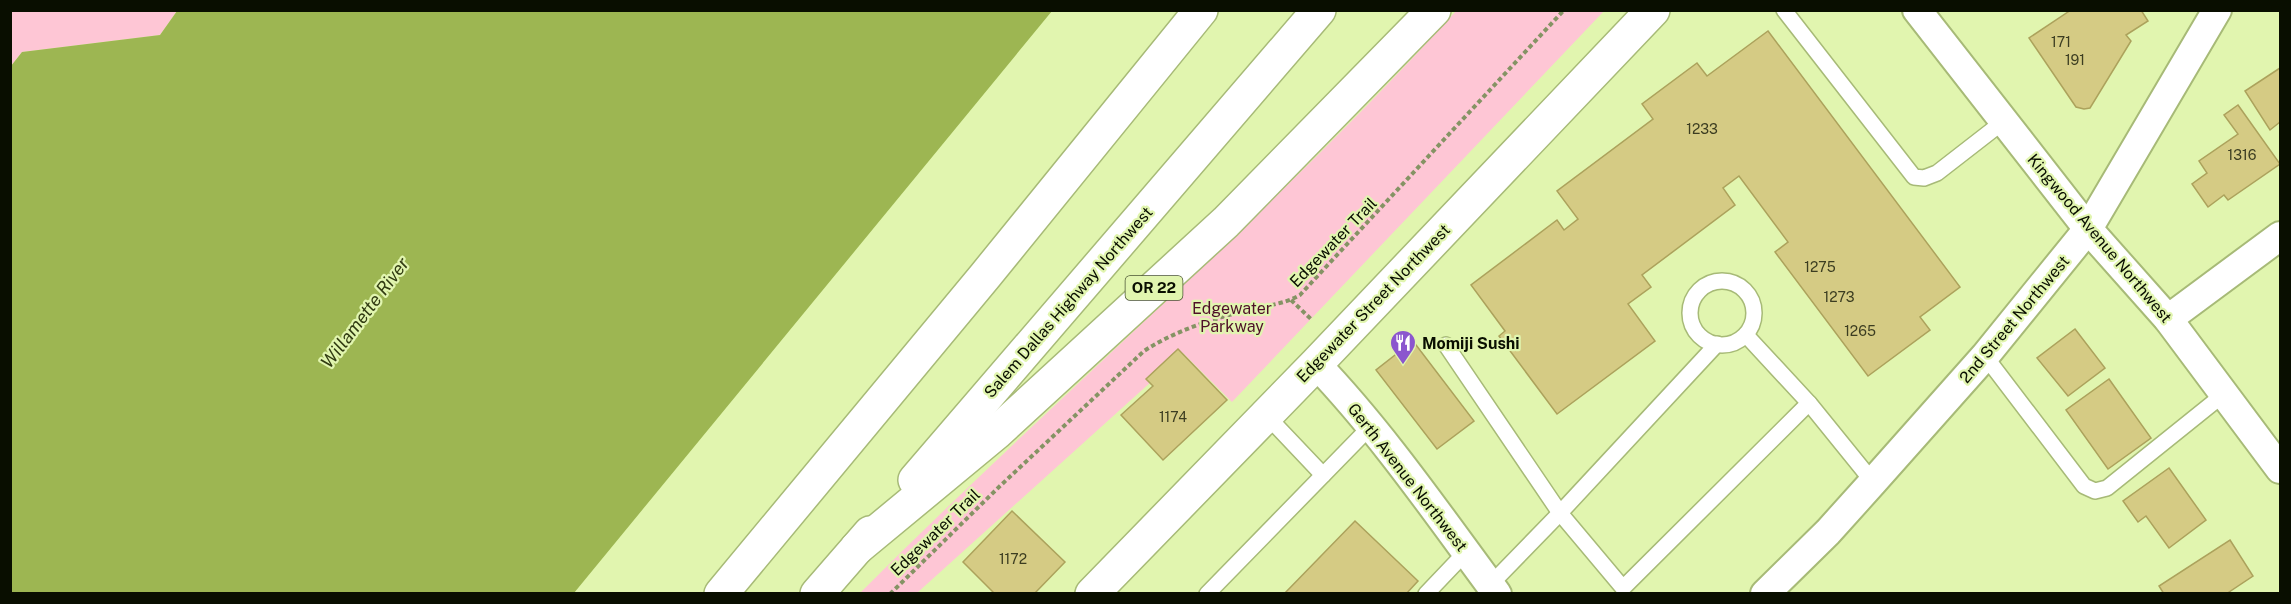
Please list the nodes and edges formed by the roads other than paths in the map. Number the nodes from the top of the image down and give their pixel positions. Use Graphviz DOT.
graph roads {
  1 [pos="1201,10"];
  2 [pos="1319,10"];
  3 [pos="1434,10"];
  4 [pos="1653,10"];
  5 [pos="1784,10"];
  6 [pos="1917,10"];
  7 [pos="2217,10"];
  8 [pos="2004,121"];
  9 [pos="2088,229"];
  10 [pos="2280,236"];
  11 [pos="2168,319"];
  12 [pos="1746,335"];
  13 [pos="1446,345"];
  14 [pos="1717,345"];
  15 [pos="1985,356"];
  16 [pos="1316,364"];
  17 [pos="2224,394"];
  18 [pos="1809,403"];
  19 [pos="1266,415"];
  20 [pos="1370,427"];
  21 [pos="2280,469"];
  22 [pos="1323,475"];
  23 [pos="1873,482"];
  24 [pos="1560,513"];
  25 [pos="857,548"];
  26 [pos="1466,552"];
  27 [pos="1493,589"];
  28 [pos="721,594"];
  29 [pos="817,594"];
  30 [pos="1092,594"];
  31 [pos="1207,594"];
  32 [pos="1426,594"];
  33 [pos="1765,594"];
  1 -- 28 [label="main road"];
  2 -- 25 [label="main road, Salem Dallas Highway Northwest / OR 22"];
  3 -- 25 [label="main road, OR 22"];
  4 -- 16 [label="main road, Edgewater Street Northwest"];
  5 -- 8 [label="lane"];
  6 -- 8 [label="street, Kingwood Avenue Northwest"];
  7 -- 9 [label="street, 2nd Street Northwest"];
  8 -- 9 [label="street, Kingwood Avenue Northwest"];
  9 -- 11 [label="street, Kingwood Avenue Northwest"];
  9 -- 15 [label="street, 2nd Street Northwest"];
  10 -- 11 [label="street"];
  11 -- 17 [label="street, Kingwood Avenue Northwest"];
  12 -- 14 [label="lane"];
  12 -- 14 [label="lane"];
  12 -- 18 [label="lane"];
  13 -- 24 [label="lane"];
  14 -- 24 [label="lane"];
  15 -- 17 [label="lane"];
  15 -- 23 [label="street, 2nd Street Northwest"];
  16 -- 19 [label="main road, Edgewater Street Northwest"];
  16 -- 20 [label="street, Gerth Avenue Northwest"];
  17 -- 21 [label="street, Kingwood Avenue Northwest"];
  18 -- 23 [label="lane"];
  18 -- 24 [label="lane"];
  19 -- 22 [label="lane"];
  19 -- 30 [label="main road, Edgewater Street Northwest"];
  20 -- 22 [label="lane"];
  20 -- 26 [label="street, Gerth Avenue Northwest"];
  22 -- 31 [label="lane"];
  23 -- 33 [label="street, 2nd Street Northwest"];
  24 -- 27 [label="lane"];
  25 -- 29 [label="main road, Salem Dallas Highway Northwest / OR 22"];
  26 -- 27 [label="street, Gerth Avenue Northwest"];
  26 -- 32 [label="lane"];
}
